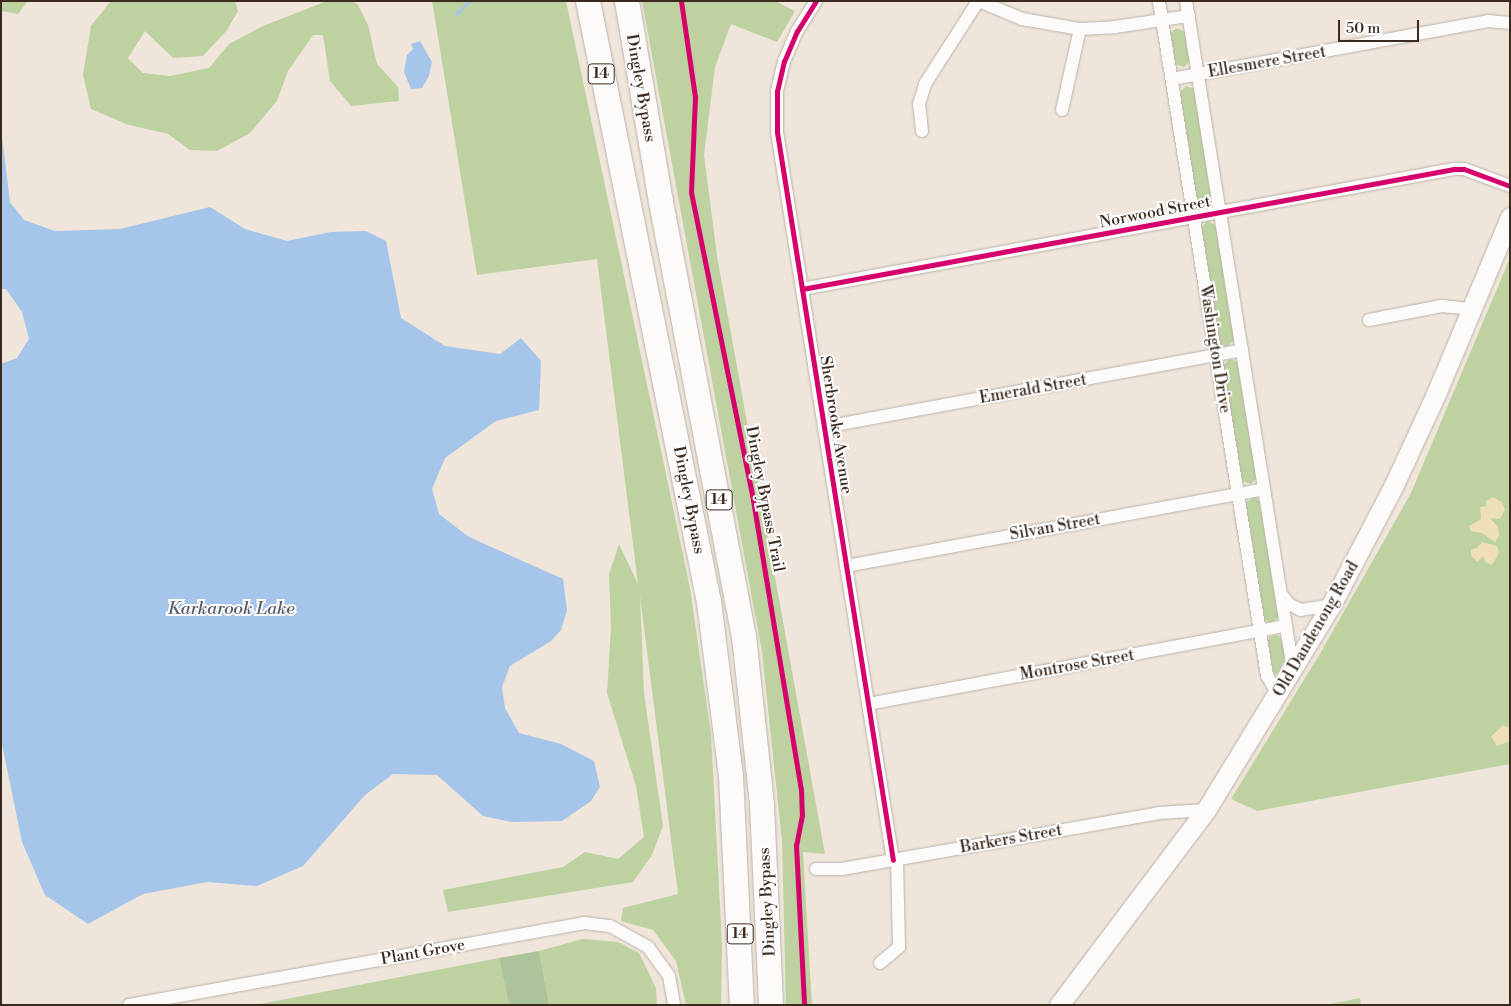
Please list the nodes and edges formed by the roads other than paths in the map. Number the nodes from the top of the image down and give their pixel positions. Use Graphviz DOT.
graph roads {
  1 [pos="588,1"];
  2 [pos="626,1"];
  3 [pos="816,1"];
  4 [pos="978,1"];
  5 [pos="1011,1"];
  6 [pos="1159,1"];
  7 [pos="1186,1"];
  8 [pos="1005,13"];
  9 [pos="1189,16"];
  10 [pos="1162,20"];
  11 [pos="1510,23"];
  12 [pos="1080,29"];
  13 [pos="1198,74"];
  14 [pos="1172,79"];
  15 [pos="1062,110"];
  16 [pos="922,130"];
  17 [pos="1510,186"];
  18 [pos="1220,212"];
  19 [pos="1194,217"];
  20 [pos="1510,217"];
  21 [pos="802,289"];
  22 [pos="1472,309"];
  23 [pos="1369,320"];
  24 [pos="1242,350"];
  25 [pos="1216,355"];
  26 [pos="824,428"];
  27 [pos="1264,489"];
  28 [pos="1238,493"];
  29 [pos="846,566"];
  30 [pos="1280,592"];
  31 [pos="1331,605"];
  32 [pos="1286,626"];
  33 [pos="1260,631"];
  34 [pos="1293,670"];
  35 [pos="1278,695"];
  36 [pos="868,704"];
  37 [pos="1206,810"];
  38 [pos="896,860"];
  39 [pos="816,869"];
  40 [pos="880,963"];
  41 [pos="129,1005"];
  42 [pos="674,1005"];
  43 [pos="742,1005"];
  44 [pos="770,1005"];
  45 [pos="1059,1005"];
  1 -- 43 [label="highway, Dingley Bypass / 14"];
  2 -- 44 [label="highway, Dingley Bypass / 14"];
  3 -- 21 [label="street, Sherbrooke Avenue"];
  4 -- 8 [label="street"];
  4 -- 16 [label="street"];
  5 -- 8 [label="street"];
  6 -- 10 [label="street, Washington Drive"];
  7 -- 9 [label="street, Washington Drive"];
  8 -- 12 [label="street"];
  9 -- 10 [label="street"];
  9 -- 13 [label="street, Washington Drive"];
  10 -- 12 [label="street"];
  10 -- 14 [label="street, Washington Drive"];
  11 -- 13 [label="street, Ellesmere Street"];
  12 -- 15 [label="street"];
  13 -- 14 [label="street, Ellesmere Street"];
  13 -- 18 [label="street, Washington Drive"];
  14 -- 19 [label="street, Washington Drive"];
  17 -- 18 [label="street, Norwood Street"];
  18 -- 19 [label="street, Norwood Street"];
  18 -- 24 [label="street, Washington Drive"];
  19 -- 21 [label="street, Norwood Street"];
  19 -- 25 [label="street, Washington Drive"];
  20 -- 22 [label="main road, Old Dandenong Road"];
  21 -- 26 [label="street, Sherbrooke Avenue"];
  22 -- 23 [label="street"];
  22 -- 31 [label="main road, Old Dandenong Road"];
  24 -- 25 [label="street, Emerald Street"];
  24 -- 27 [label="street, Washington Drive"];
  25 -- 26 [label="street, Emerald Street"];
  25 -- 28 [label="street, Washington Drive"];
  26 -- 29 [label="street, Sherbrooke Avenue"];
  27 -- 28 [label="street, Silvan Street"];
  27 -- 30 [label="street, Washington Drive"];
  28 -- 29 [label="street, Silvan Street"];
  28 -- 33 [label="street, Washington Drive"];
  29 -- 36 [label="street, Sherbrooke Avenue"];
  30 -- 31 [label="street"];
  30 -- 32 [label="street, Washington Drive"];
  31 -- 34 [label="main road, Old Dandenong Road"];
  32 -- 33 [label="street, Montrose Street"];
  32 -- 34 [label="street, Washington Drive"];
  33 -- 35 [label="street, Washington Drive"];
  33 -- 36 [label="street, Montrose Street"];
  34 -- 35 [label="main road, Old Dandenong Road"];
  35 -- 37 [label="main road, Old Dandenong Road"];
  36 -- 38 [label="street, Sherbrooke Avenue"];
  37 -- 38 [label="street, Barkers Street"];
  37 -- 45 [label="main road, Old Dandenong Road"];
  38 -- 39 [label="street, Barkers Street"];
  38 -- 40 [label="street, Sherbrooke Avenue"];
  41 -- 42 [label="street, Plant Grove"];
}
